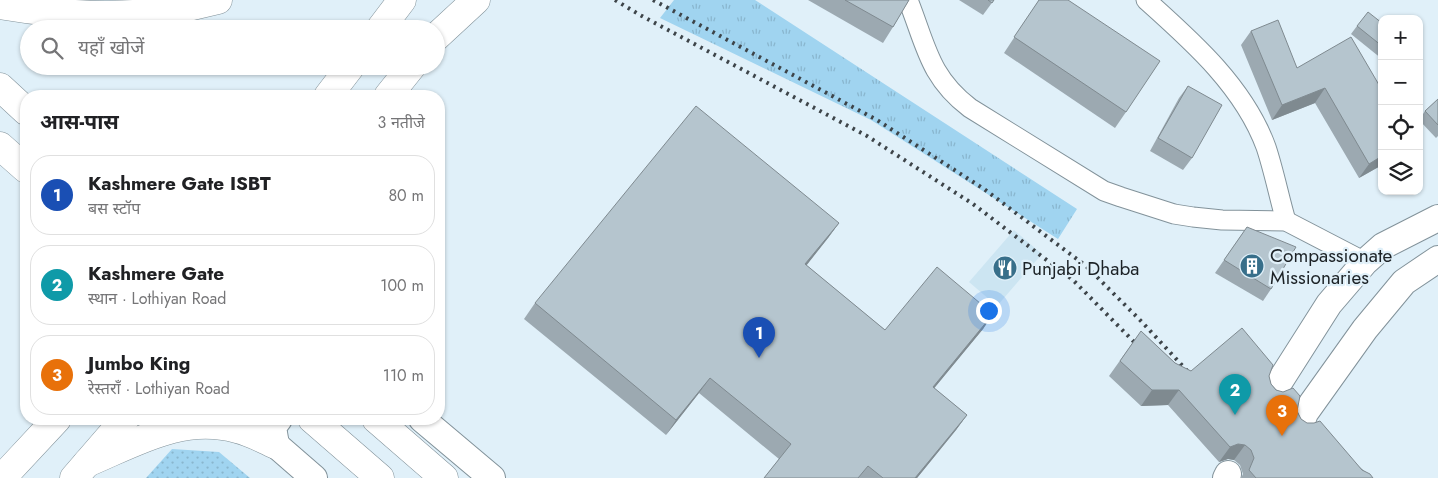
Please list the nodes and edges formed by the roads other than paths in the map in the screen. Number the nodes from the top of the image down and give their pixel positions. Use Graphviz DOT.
graph roads {
  1 [pos="218,0"];
  2 [pos="402,0"];
  3 [pos="908,0"];
  4 [pos="476,1"];
  5 [pos="1149,1"];
  6 [pos="0,5"];
  7 [pos="387,20"];
  8 [pos="445,29"];
  9 [pos="344,75"];
  10 [pos="405,75"];
  11 [pos="0,87"];
  12 [pos="333,90"];
  13 [pos="393,90"];
  14 [pos="20,105"];
  15 [pos="0,146"];
  16 [pos="20,164"];
  17 [pos="1438,218"];
  18 [pos="1286,221"];
  19 [pos="1438,259"];
  20 [pos="1365,262"];
  21 [pos="1273,392"];
  22 [pos="1308,422"];
  23 [pos="51,425"];
  24 [pos="120,425"];
  25 [pos="190,425"];
  26 [pos="221,425"];
  27 [pos="319,425"];
  28 [pos="383,425"];
  29 [pos="429,425"];
  30 [pos="278,432"];
  31 [pos="81,471"];
  32 [pos="2,478"];
  33 [pos="314,478"];
  34 [pos="380,478"];
  35 [pos="444,478"];
  36 [pos="492,478"];
  1 -- 6 [label="highway"];
  2 -- 7 [label="highway"];
  3 -- 18 [label="street"];
  4 -- 8 [label="highway"];
  5 -- 18 [label="street"];
  9 -- 12 [label="highway"];
  10 -- 13 [label="highway"];
  11 -- 14 [label="highway"];
  15 -- 16 [label="highway"];
  17 -- 20 [label="main road"];
  18 -- 20 [label="street"];
  19 -- 22 [label="main road"];
  20 -- 21 [label="main road"];
  23 -- 32 [label="highway"];
  24 -- 31 [label="highway"];
  25 -- 31 [label="highway"];
  26 -- 30 [label="highway"];
  27 -- 34 [label="highway"];
  28 -- 35 [label="highway"];
  29 -- 36 [label="main road"];
  30 -- 33 [label="main road"];
}
